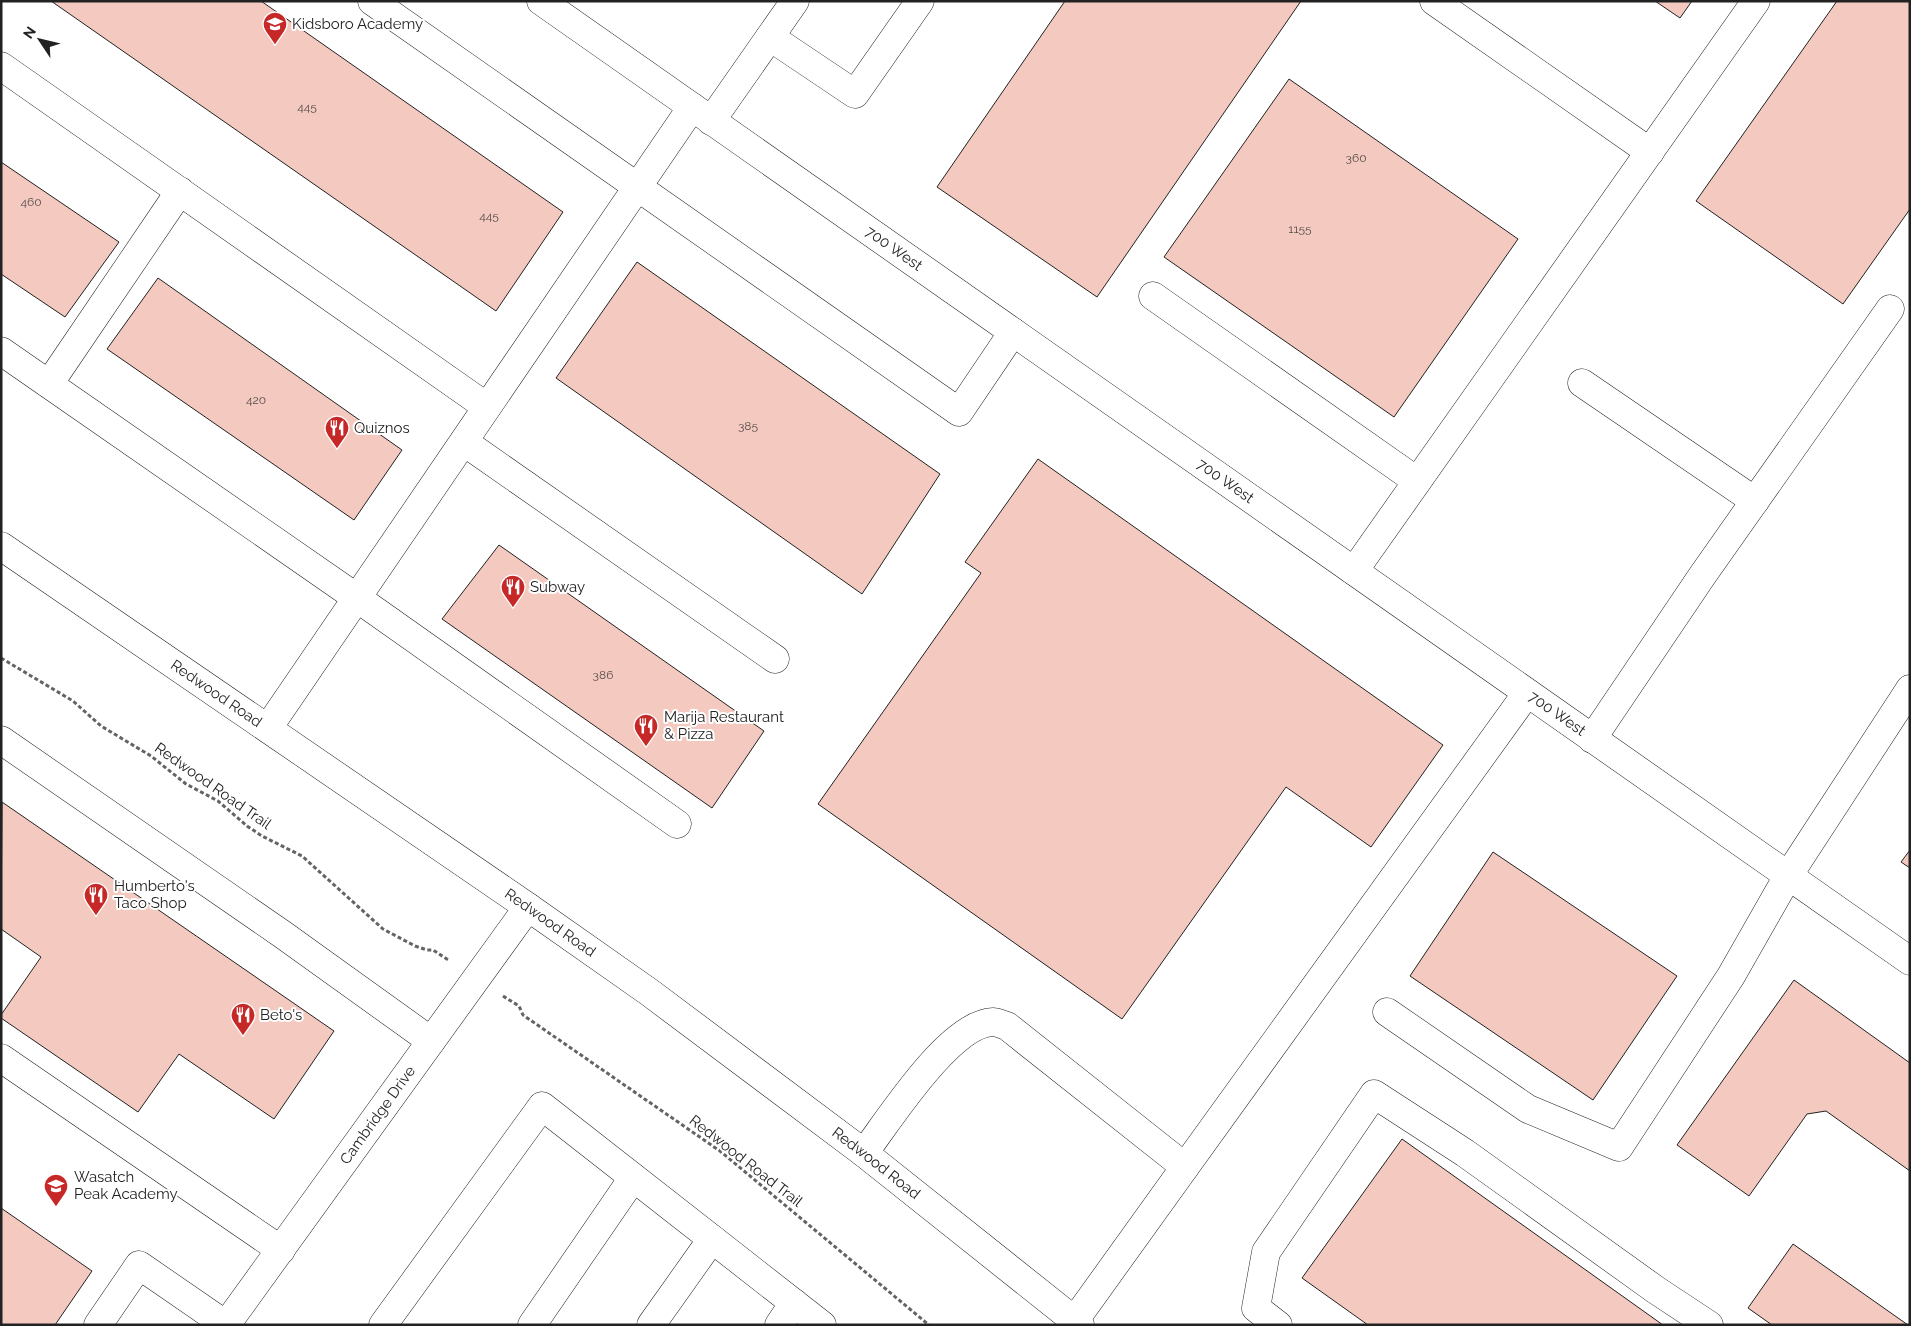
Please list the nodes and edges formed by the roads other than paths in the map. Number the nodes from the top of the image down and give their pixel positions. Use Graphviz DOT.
graph roads {
  1 [pos="372,1"];
  2 [pos="541,1"];
  3 [pos="795,1"];
  4 [pos="920,1"];
  5 [pos="1434,1"];
  6 [pos="1756,1"];
  7 [pos="770,37"];
  8 [pos="1,66"];
  9 [pos="702,114"];
  10 [pos="1650,152"];
  11 [pos="638,186"];
  12 [pos="180,191"];
  13 [pos="1153,296"];
  14 [pos="1890,309"];
  15 [pos="1013,332"];
  16 [pos="1,351"];
  17 [pos="1582,383"];
  18 [pos="49,384"];
  19 [pos="487,407"];
  20 [pos="464,442"];
  21 [pos="1417,481"];
  22 [pos="1754,501"];
  23 [pos="1,546"];
  24 [pos="1354,571"];
  25 [pos="357,598"];
  26 [pos="775,660"];
  27 [pos="1910,689"];
  28 [pos="1527,693"];
  29 [pos="268,728"];
  30 [pos="1592,739"];
  31 [pos="5,750"];
  32 [pos="677,824"];
  33 [pos="1788,876"];
  34 [pos="528,907"];
  35 [pos="1910,961"];
  36 [pos="1387,1012"];
  37 [pos="432,1041"];
  38 [pos="1,1058"];
  39 [pos="864,1153"];
  40 [pos="1185,1167"];
  41 [pos="633,1178"];
  42 [pos="712,1239"];
  43 [pos="281,1250"];
  44 [pos="794,1303"];
  45 [pos="1078,1322"];
  46 [pos="98,1325"];
  47 [pos="226,1325"];
  48 [pos="383,1325"];
  49 [pos="532,1325"];
  50 [pos="651,1325"];
  51 [pos="779,1325"];
  52 [pos="822,1325"];
  53 [pos="1278,1325"];
  54 [pos="1709,1325"];
  1 -- 11 [label="street"];
  2 -- 9 [label="street, 700 West"];
  3 -- 7 [label="street"];
  4 -- 7 [label="street"];
  5 -- 10 [label="street"];
  6 -- 10 [label="street"];
  7 -- 9 [label="street"];
  8 -- 12 [label="street"];
  9 -- 11 [label="street"];
  9 -- 15 [label="street, 700 West"];
  10 -- 21 [label="street"];
  11 -- 15 [label="street"];
  11 -- 19 [label="street"];
  12 -- 18 [label="street"];
  12 -- 19 [label="street"];
  13 -- 21 [label="street"];
  14 -- 22 [label="street"];
  15 -- 24 [label="street, 700 West"];
  16 -- 18 [label="street"];
  17 -- 22 [label="street"];
  18 -- 25 [label="street"];
  19 -- 20 [label="street"];
  20 -- 25 [label="street"];
  20 -- 26 [label="street"];
  21 -- 24 [label="street"];
  22 -- 30 [label="street"];
  23 -- 29 [label="street, Redwood Road"];
  24 -- 28 [label="street, 700 West"];
  25 -- 29 [label="street"];
  25 -- 32 [label="street"];
  27 -- 33 [label="street"];
  28 -- 30 [label="street, 700 West"];
  28 -- 40 [label="street"];
  29 -- 34 [label="street, Redwood Road"];
  30 -- 33 [label="street, 700 West"];
  31 -- 37 [label="street"];
  33 -- 35 [label="street, 700 West"];
  33 -- 36 [label="street"];
  34 -- 37 [label="street, Cambridge Drive"];
  34 -- 39 [label="street, Redwood Road"];
  37 -- 43 [label="street, Cambridge Drive"];
  38 -- 43 [label="street"];
  39 -- 40 [label="street"];
  39 -- 45 [label="street, Redwood Road"];
  40 -- 45 [label="street"];
  41 -- 42 [label="street"];
  41 -- 48 [label="street"];
  41 -- 49 [label="street"];
  42 -- 44 [label="street"];
  42 -- 50 [label="street"];
  43 -- 47 [label="street, Cambridge Drive"];
  44 -- 51 [label="street"];
  44 -- 52 [label="street"];
  46 -- 47 [label="street"];
  53 -- 54 [label="street"];
}
